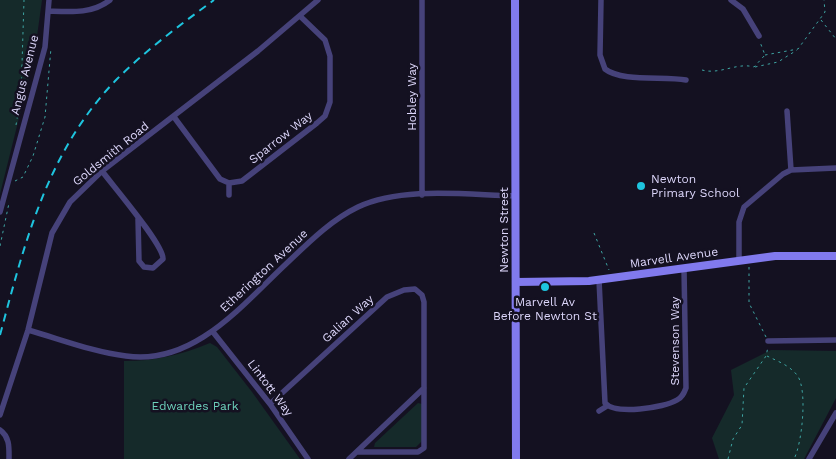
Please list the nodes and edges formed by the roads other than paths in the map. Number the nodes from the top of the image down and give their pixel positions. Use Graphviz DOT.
graph roads {
  1 [pos="49,0"];
  2 [pos="110,0"];
  3 [pos="318,0"];
  4 [pos="422,0"];
  5 [pos="515,0"];
  6 [pos="601,0"];
  7 [pos="731,0"];
  8 [pos="49,11"];
  9 [pos="301,16"];
  10 [pos="759,36"];
  11 [pos="686,80"];
  12 [pos="787,112"];
  13 [pos="174,117"];
  14 [pos="836,168"];
  15 [pos="791,170"];
  16 [pos="102,172"];
  17 [pos="228,184"];
  18 [pos="229,195"];
  19 [pos="422,195"];
  20 [pos="516,196"];
  21 [pos="0,212"];
  22 [pos="138,219"];
  23 [pos="836,256"];
  24 [pos="739,260"];
  25 [pos="684,268"];
  26 [pos="599,280"];
  27 [pos="516,282"];
  28 [pos="28,330"];
  29 [pos="213,332"];
  30 [pos="836,340"];
  31 [pos="768,341"];
  32 [pos="424,388"];
  33 [pos="270,404"];
  34 [pos="607,406"];
  35 [pos="599,411"];
  36 [pos="836,413"];
  37 [pos="0,415"];
  38 [pos="0,430"];
  39 [pos="357,452"];
  40 [pos="9,459"];
  41 [pos="308,459"];
  42 [pos="349,459"];
  43 [pos="516,459"];
  44 [pos="809,459"];
  1 -- 8 [label="street, Angus Avenue"];
  2 -- 8 [label="street"];
  3 -- 9 [label="street, Goldsmith Road"];
  4 -- 19 [label="street, Hobley Way"];
  5 -- 20 [label="street, Newton Street"];
  6 -- 11 [label="street"];
  7 -- 10 [label="street"];
  8 -- 21 [label="street, Angus Avenue"];
  9 -- 13 [label="street, Goldsmith Road"];
  9 -- 17 [label="street, Sparrow Way"];
  12 -- 15 [label="street"];
  13 -- 16 [label="street, Goldsmith Road"];
  13 -- 17 [label="street"];
  14 -- 15 [label="street"];
  15 -- 24 [label="street"];
  16 -- 22 [label="street"];
  16 -- 28 [label="street, Goldsmith Road"];
  17 -- 18 [label="street"];
  19 -- 20 [label="street, Etherington Avenue"];
  19 -- 29 [label="street, Etherington Avenue"];
  20 -- 27 [label="street, Newton Street"];
  22 -- 22 [label="street"];
  23 -- 24 [label="street, Marvell Avenue"];
  24 -- 25 [label="street, Marvell Avenue"];
  25 -- 26 [label="street, Marvell Avenue"];
  25 -- 34 [label="street, Stevenson Way"];
  26 -- 27 [label="street, Marvell Avenue"];
  26 -- 34 [label="street"];
  27 -- 43 [label="street, Newton Street"];
  28 -- 29 [label="street, Etherington Avenue"];
  28 -- 37 [label="street, Goldsmith Road"];
  29 -- 33 [label="street, Lintott Way"];
  30 -- 31 [label="street"];
  32 -- 33 [label="street, Galian Way"];
  32 -- 39 [label="street"];
  32 -- 39 [label="street, Galian Way"];
  33 -- 41 [label="street, Lintott Way"];
  34 -- 35 [label="street"];
  36 -- 44 [label="street"];
  38 -- 40 [label="street"];
  39 -- 42 [label="street"];
}
